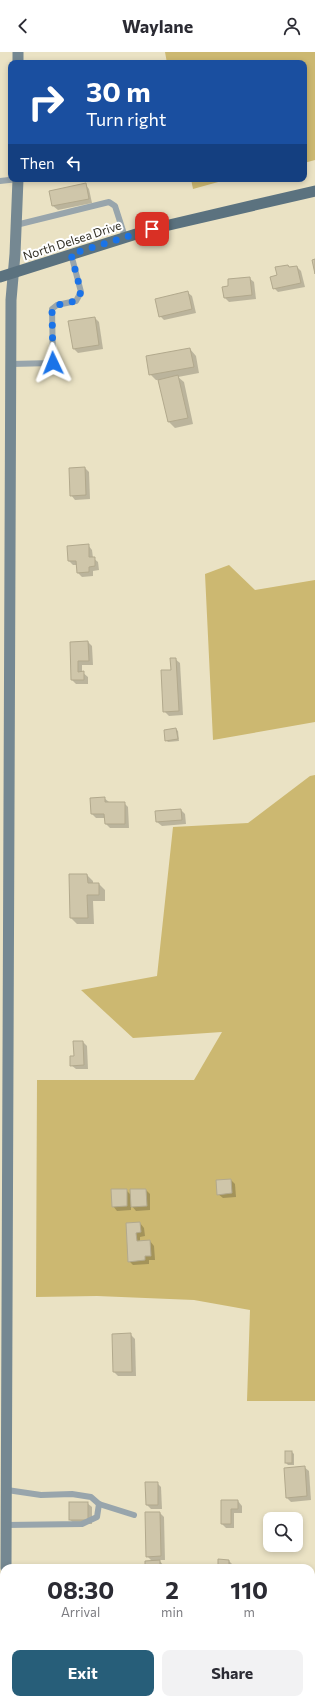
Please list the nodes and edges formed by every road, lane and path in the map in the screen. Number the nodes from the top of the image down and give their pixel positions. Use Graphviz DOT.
graph roads {
  1 [pos="18,182"];
  2 [pos="315,191"];
  3 [pos="16,225"];
  4 [pos="125,237"];
  5 [pos="71,254"];
  6 [pos="13,272"];
  7 [pos="0,277"];
  8 [pos="11,364"];
  9 [pos="4,1374"];
  10 [pos="6,1490"];
  11 [pos="99,1504"];
  12 [pos="134,1515"];
  13 [pos="6,1525"];
  14 [pos="6,1564"];
  1 -- 3 [label="main road"];
  2 -- 4 [label="main road, North Delsea Drive"];
  3 -- 4 [label="lane"];
  3 -- 6 [label="main road"];
  4 -- 5 [label="main road, North Delsea Drive"];
  5 -- 6 [label="main road, North Delsea Drive"];
  5 -- 8 [label="lane"];
  6 -- 7 [label="main road, North Delsea Drive"];
  6 -- 8 [label="main road"];
  8 -- 9 [label="main road"];
  9 -- 10 [label="main road"];
  10 -- 11 [label="lane"];
  10 -- 13 [label="main road"];
  11 -- 12 [label="lane"];
  11 -- 13 [label="lane"];
  13 -- 14 [label="main road"];
}
